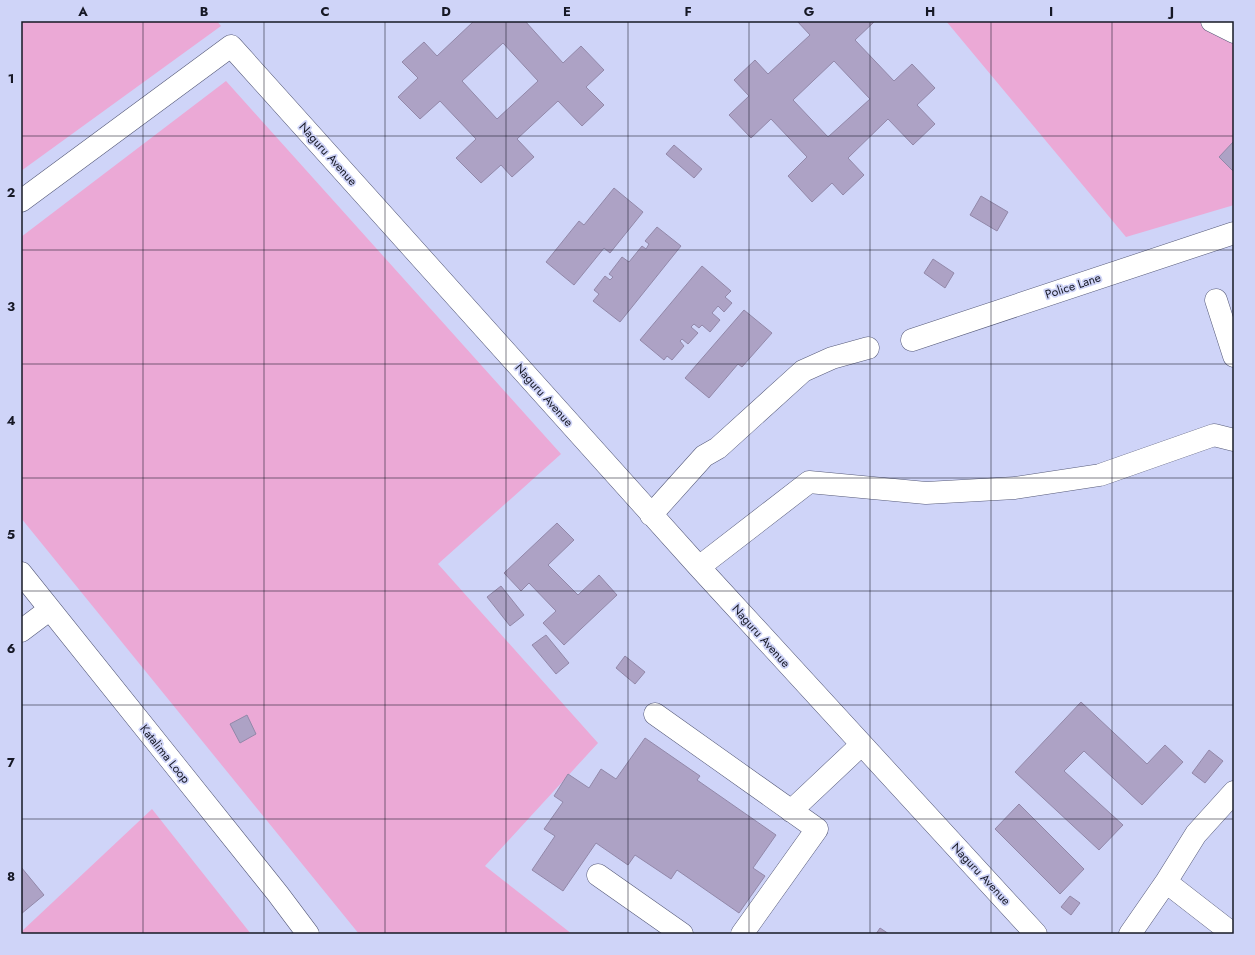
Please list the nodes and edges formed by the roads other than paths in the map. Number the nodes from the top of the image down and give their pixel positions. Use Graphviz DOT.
graph roads {
  1 [pos="1212,21"];
  2 [pos="1234,32"];
  3 [pos="21,200"];
  4 [pos="1234,233"];
  5 [pos="1216,300"];
  6 [pos="912,340"];
  7 [pos="868,348"];
  8 [pos="1234,356"];
  9 [pos="1234,440"];
  10 [pos="651,515"];
  11 [pos="699,567"];
  12 [pos="21,573"];
  13 [pos="49,610"];
  14 [pos="21,631"];
  15 [pos="655,714"];
  16 [pos="861,745"];
  17 [pos="1234,792"];
  18 [pos="791,811"];
  19 [pos="598,875"];
  20 [pos="1166,882"];
  21 [pos="308,934"];
  22 [pos="682,934"];
  23 [pos="742,934"];
  24 [pos="1036,934"];
  25 [pos="1130,934"];
  26 [pos="1233,934"];
  1 -- 2 [label="street"];
  3 -- 10 [label="street, Naguru Avenue"];
  4 -- 6 [label="street, Police Lane"];
  5 -- 8 [label="street"];
  7 -- 10 [label="street"];
  9 -- 11 [label="street"];
  10 -- 11 [label="street, Naguru Avenue"];
  11 -- 16 [label="street, Naguru Avenue"];
  12 -- 13 [label="street, Katalima Loop"];
  13 -- 14 [label="street"];
  13 -- 21 [label="street, Katalima Loop"];
  15 -- 18 [label="street"];
  16 -- 18 [label="street"];
  16 -- 24 [label="street, Naguru Avenue"];
  17 -- 20 [label="street"];
  18 -- 23 [label="street"];
  19 -- 22 [label="street"];
  20 -- 25 [label="street"];
  20 -- 26 [label="street"];
}
